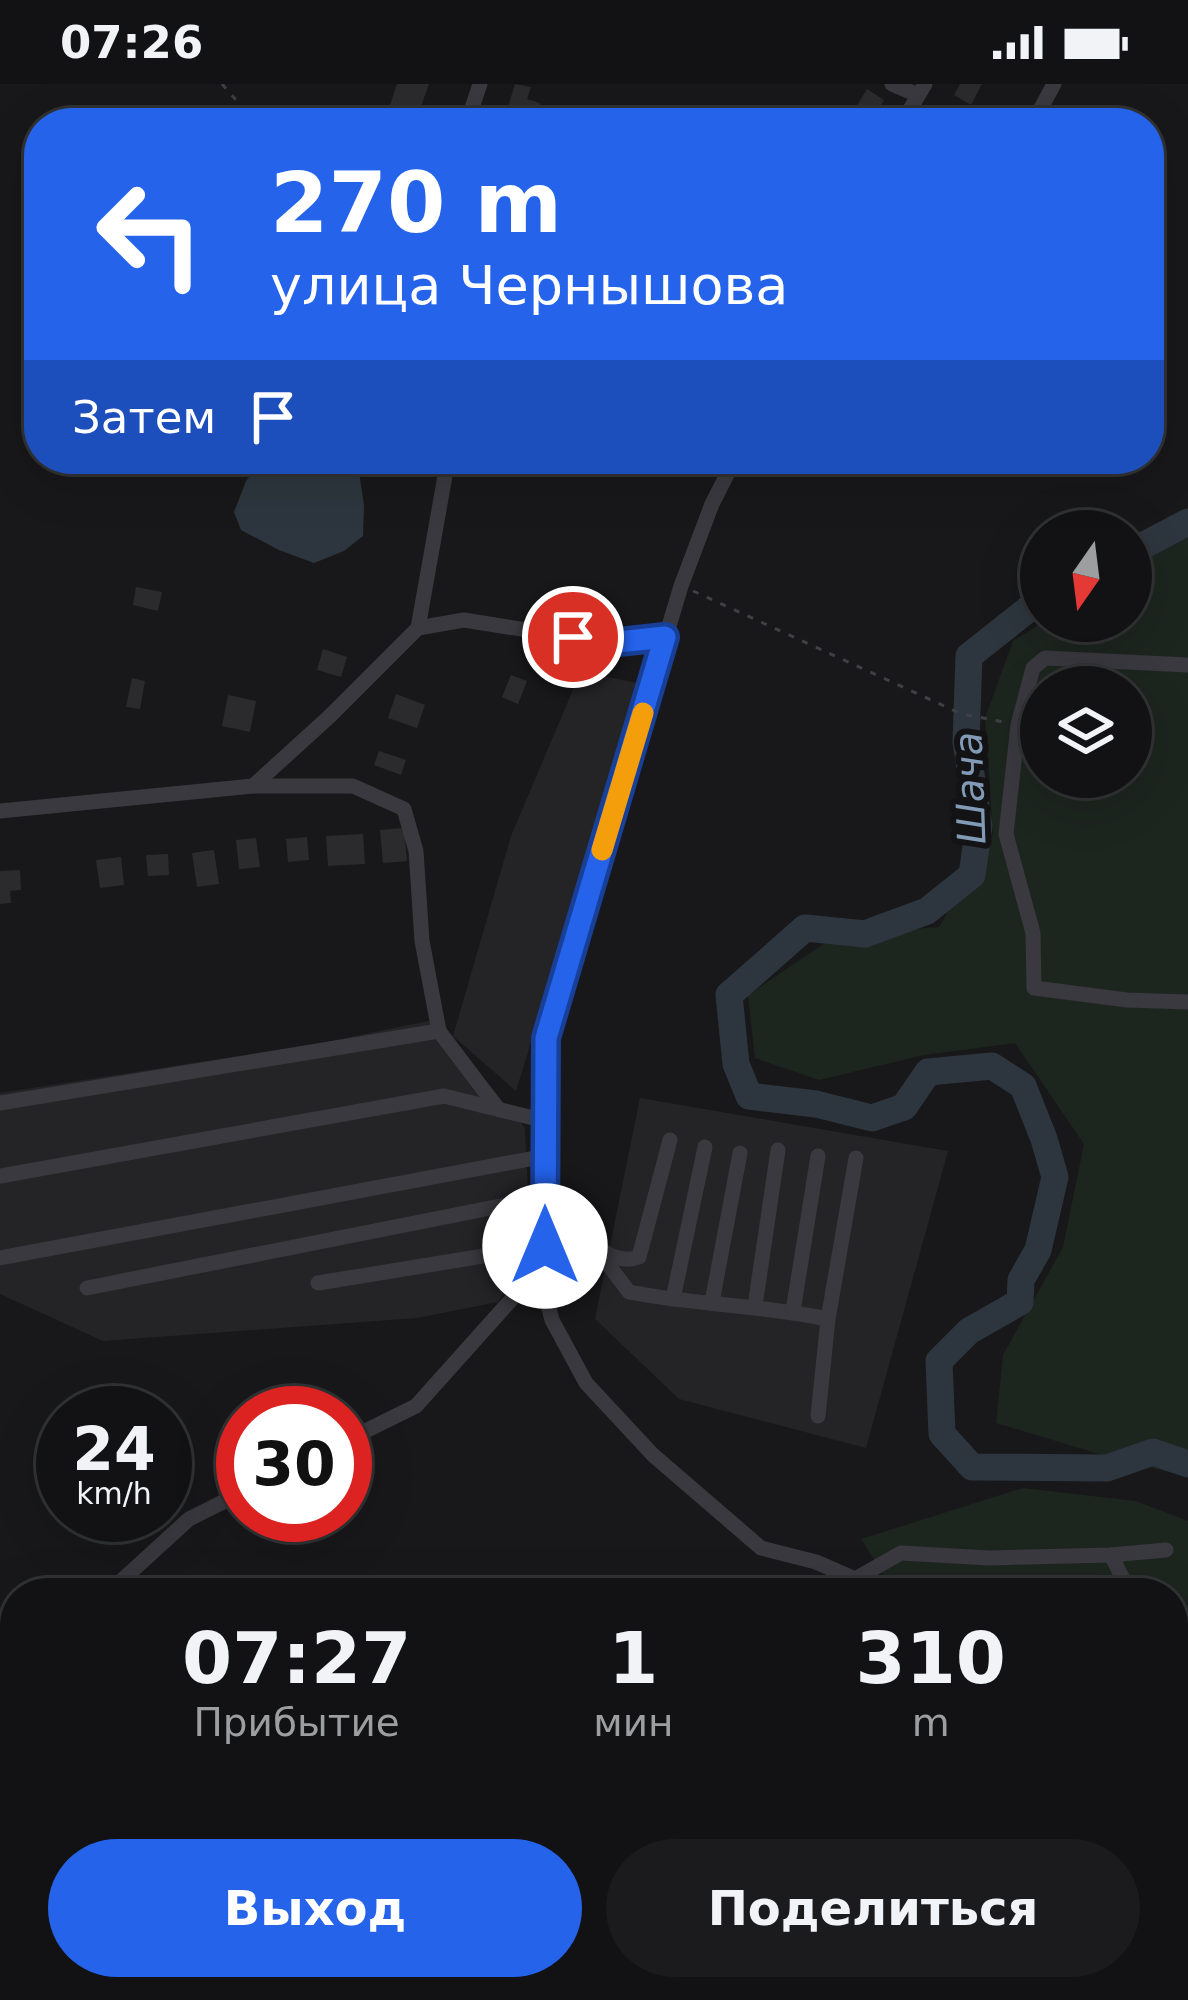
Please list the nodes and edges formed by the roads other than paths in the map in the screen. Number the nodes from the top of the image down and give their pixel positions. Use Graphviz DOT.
graph roads {
  1 [pos="892,84"];
  2 [pos="922,90"];
  3 [pos="445,474"];
  4 [pos="727,474"];
  5 [pos="418,628"];
  6 [pos="665,637"];
  7 [pos="1188,665"];
  8 [pos="253,786"];
  9 [pos="0,812"];
  10 [pos="1188,1002"];
  11 [pos="439,1031"];
  12 [pos="0,1103"];
  13 [pos="498,1109"];
  14 [pos="546,1121"];
  15 [pos="670,1140"];
  16 [pos="705,1147"];
  17 [pos="778,1150"];
  18 [pos="740,1153"];
  19 [pos="546,1156"];
  20 [pos="818,1156"];
  21 [pos="856,1158"];
  22 [pos="0,1176"];
  23 [pos="545,1192"];
  24 [pos="597,1250"];
  25 [pos="545,1254"];
  26 [pos="0,1258"];
  27 [pos="318,1283"];
  28 [pos="87,1288"];
  29 [pos="673,1299"];
  30 [pos="712,1303"];
  31 [pos="755,1306"];
  32 [pos="793,1311"];
  33 [pos="828,1318"];
  34 [pos="818,1415"];
  35 [pos="372,1428"];
  36 [pos="216,1505"];
  37 [pos="1166,1550"];
  38 [pos="1111,1555"];
  39 [pos="124,1578"];
  40 [pos="843,1578"];
  41 [pos="868,1578"];
  42 [pos="1122,1578"];
  1 -- 2 [label="street"];
  3 -- 5 [label="street"];
  4 -- 6 [label="street"];
  5 -- 6 [label="street"];
  5 -- 8 [label="street"];
  6 -- 14 [label="street"];
  7 -- 10 [label="street"];
  8 -- 9 [label="street"];
  8 -- 11 [label="street"];
  11 -- 12 [label="street"];
  11 -- 13 [label="street"];
  13 -- 14 [label="street"];
  13 -- 22 [label="street"];
  14 -- 19 [label="street"];
  15 -- 24 [label="street"];
  16 -- 29 [label="street"];
  17 -- 31 [label="street"];
  18 -- 30 [label="street"];
  19 -- 23 [label="street"];
  19 -- 26 [label="street"];
  20 -- 32 [label="street"];
  21 -- 33 [label="street"];
  23 -- 24 [label="street"];
  23 -- 25 [label="street"];
  23 -- 28 [label="street"];
  24 -- 29 [label="street"];
  25 -- 27 [label="street"];
  25 -- 35 [label="street"];
  25 -- 40 [label="street"];
  29 -- 30 [label="street"];
  30 -- 31 [label="street"];
  31 -- 32 [label="street"];
  32 -- 33 [label="street"];
  33 -- 34 [label="street"];
  36 -- 39 [label="street"];
  37 -- 38 [label="street"];
  38 -- 41 [label="street"];
  38 -- 42 [label="street"];
}
